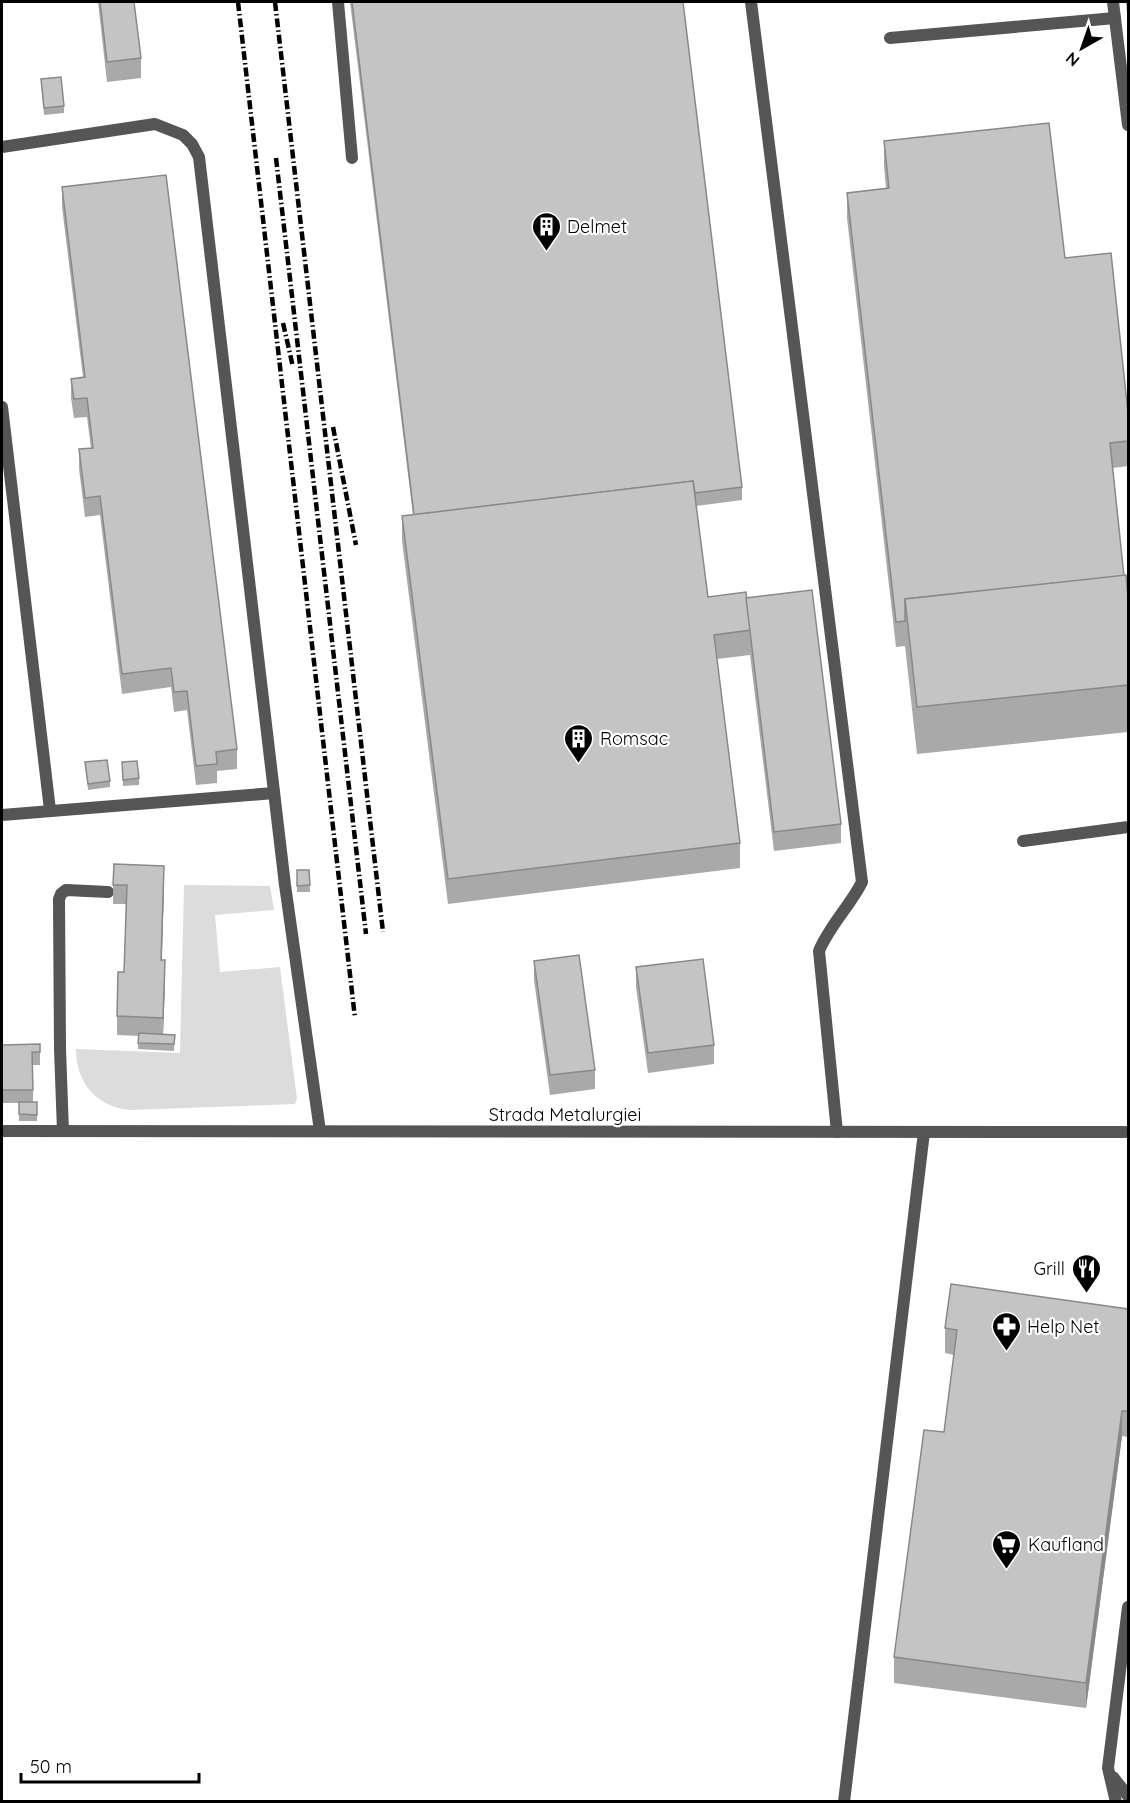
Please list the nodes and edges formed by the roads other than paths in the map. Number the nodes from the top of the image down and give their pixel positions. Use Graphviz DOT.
graph roads {
  1 [pos="338,2"];
  2 [pos="751,2"];
  3 [pos="1113,2"];
  4 [pos="1115,18"];
  5 [pos="890,38"];
  6 [pos="1128,125"];
  7 [pos="2,147"];
  8 [pos="352,158"];
  9 [pos="2,407"];
  10 [pos="274,792"];
  11 [pos="50,810"];
  12 [pos="2,815"];
  13 [pos="1128,827"];
  14 [pos="1023,842"];
  15 [pos="108,892"];
  16 [pos="2,1131"];
  17 [pos="63,1131"];
  18 [pos="320,1131"];
  19 [pos="837,1132"];
  20 [pos="924,1132"];
  21 [pos="1128,1132"];
  22 [pos="1128,1607"];
  23 [pos="1108,1768"];
  24 [pos="1128,1796"];
  25 [pos="844,1802"];
  26 [pos="1116,1802"];
  1 -- 8 [label="street"];
  2 -- 19 [label="street"];
  3 -- 4 [label="street"];
  4 -- 5 [label="street"];
  4 -- 6 [label="street"];
  7 -- 10 [label="street"];
  9 -- 11 [label="street"];
  10 -- 11 [label="street"];
  10 -- 18 [label="street"];
  11 -- 12 [label="street"];
  13 -- 14 [label="street"];
  15 -- 17 [label="street"];
  16 -- 17 [label="street, Strada Metalurgiei"];
  17 -- 18 [label="street, Strada Metalurgiei"];
  18 -- 19 [label="street, Strada Metalurgiei"];
  19 -- 20 [label="street, Strada Metalurgiei"];
  20 -- 21 [label="street, Strada Metalurgiei"];
  20 -- 25 [label="street"];
  22 -- 23 [label="street"];
  23 -- 24 [label="street"];
  23 -- 26 [label="street"];
}
